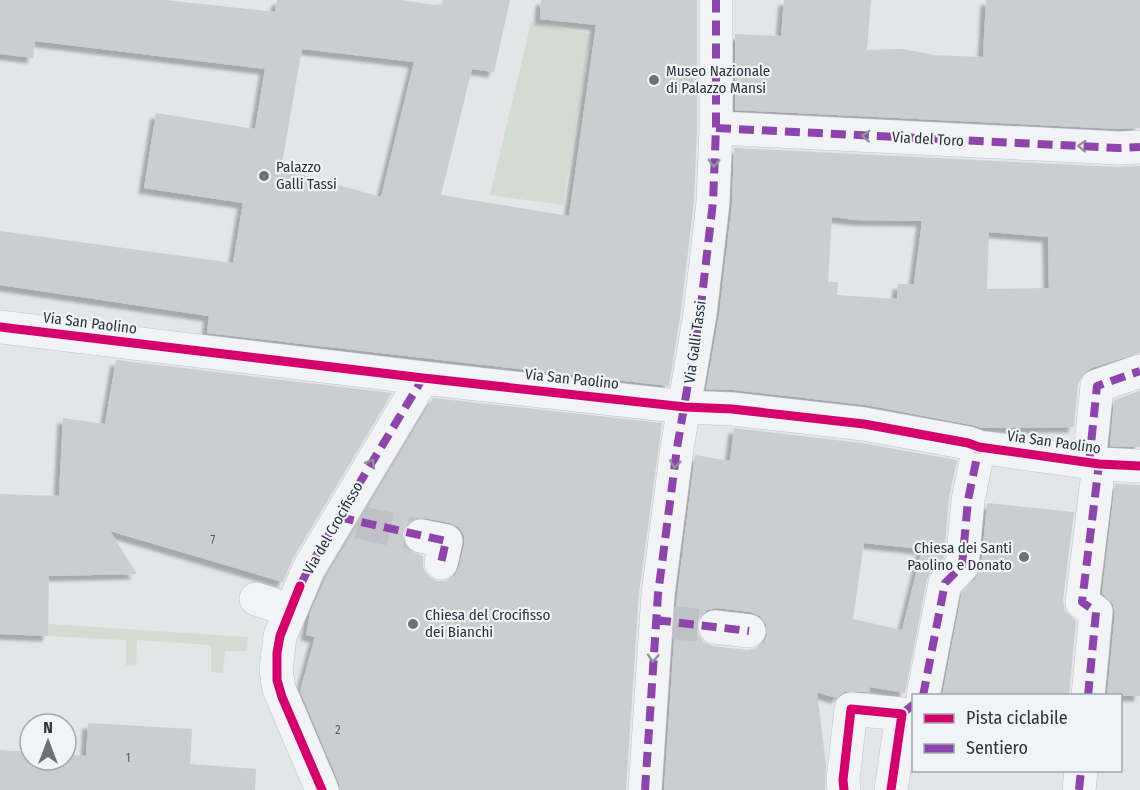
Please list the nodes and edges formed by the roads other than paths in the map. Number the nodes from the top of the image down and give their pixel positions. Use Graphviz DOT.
graph roads {
  1 [pos="716,0"];
  2 [pos="716,128"];
  3 [pos="1140,147"];
  4 [pos="0,327"];
  5 [pos="1140,371"];
  6 [pos="423,378"];
  7 [pos="685,407"];
  8 [pos="979,447"];
  9 [pos="1094,464"];
  10 [pos="1140,466"];
  11 [pos="421,536"];
  12 [pos="441,563"];
  13 [pos="295,598"];
  14 [pos="256,599"];
  15 [pos="715,627"];
  16 [pos="749,631"];
  17 [pos="916,694"];
  18 [pos="1088,694"];
  19 [pos="912,705"];
  20 [pos="912,709"];
  21 [pos="1081,772"];
  22 [pos="322,790"];
  23 [pos="645,790"];
  24 [pos="844,790"];
  25 [pos="891,790"];
  26 [pos="1079,790"];
  1 -- 2 [label="street, Via Galli Tassi"];
  3 -- 2 [label="street, Via del Toro, one-way"];
  2 -- 7 [label="street, Via Galli Tassi, one-way"];
  4 -- 6 [label="street, Via San Paolino"];
  5 -- 9 [label="street"];
  6 -- 7 [label="street, Via San Paolino"];
  13 -- 6 [label="street, Via del Crocifisso, one-way"];
  7 -- 8 [label="street, Via San Paolino"];
  7 -- 23 [label="street, Via Galli Tassi, one-way"];
  8 -- 9 [label="street, Via San Paolino"];
  8 -- 17 [label="street"];
  9 -- 10 [label="street, Via San Paolino"];
  9 -- 18 [label="street"];
  11 -- 12 [label="street"];
  13 -- 14 [label="street"];
  13 -- 22 [label="street, Via del Crocifisso"];
  15 -- 16 [label="street"];
  19 -- 24 [label="street"];
  20 -- 25 [label="street"];
  21 -- 26 [label="street"];
}
